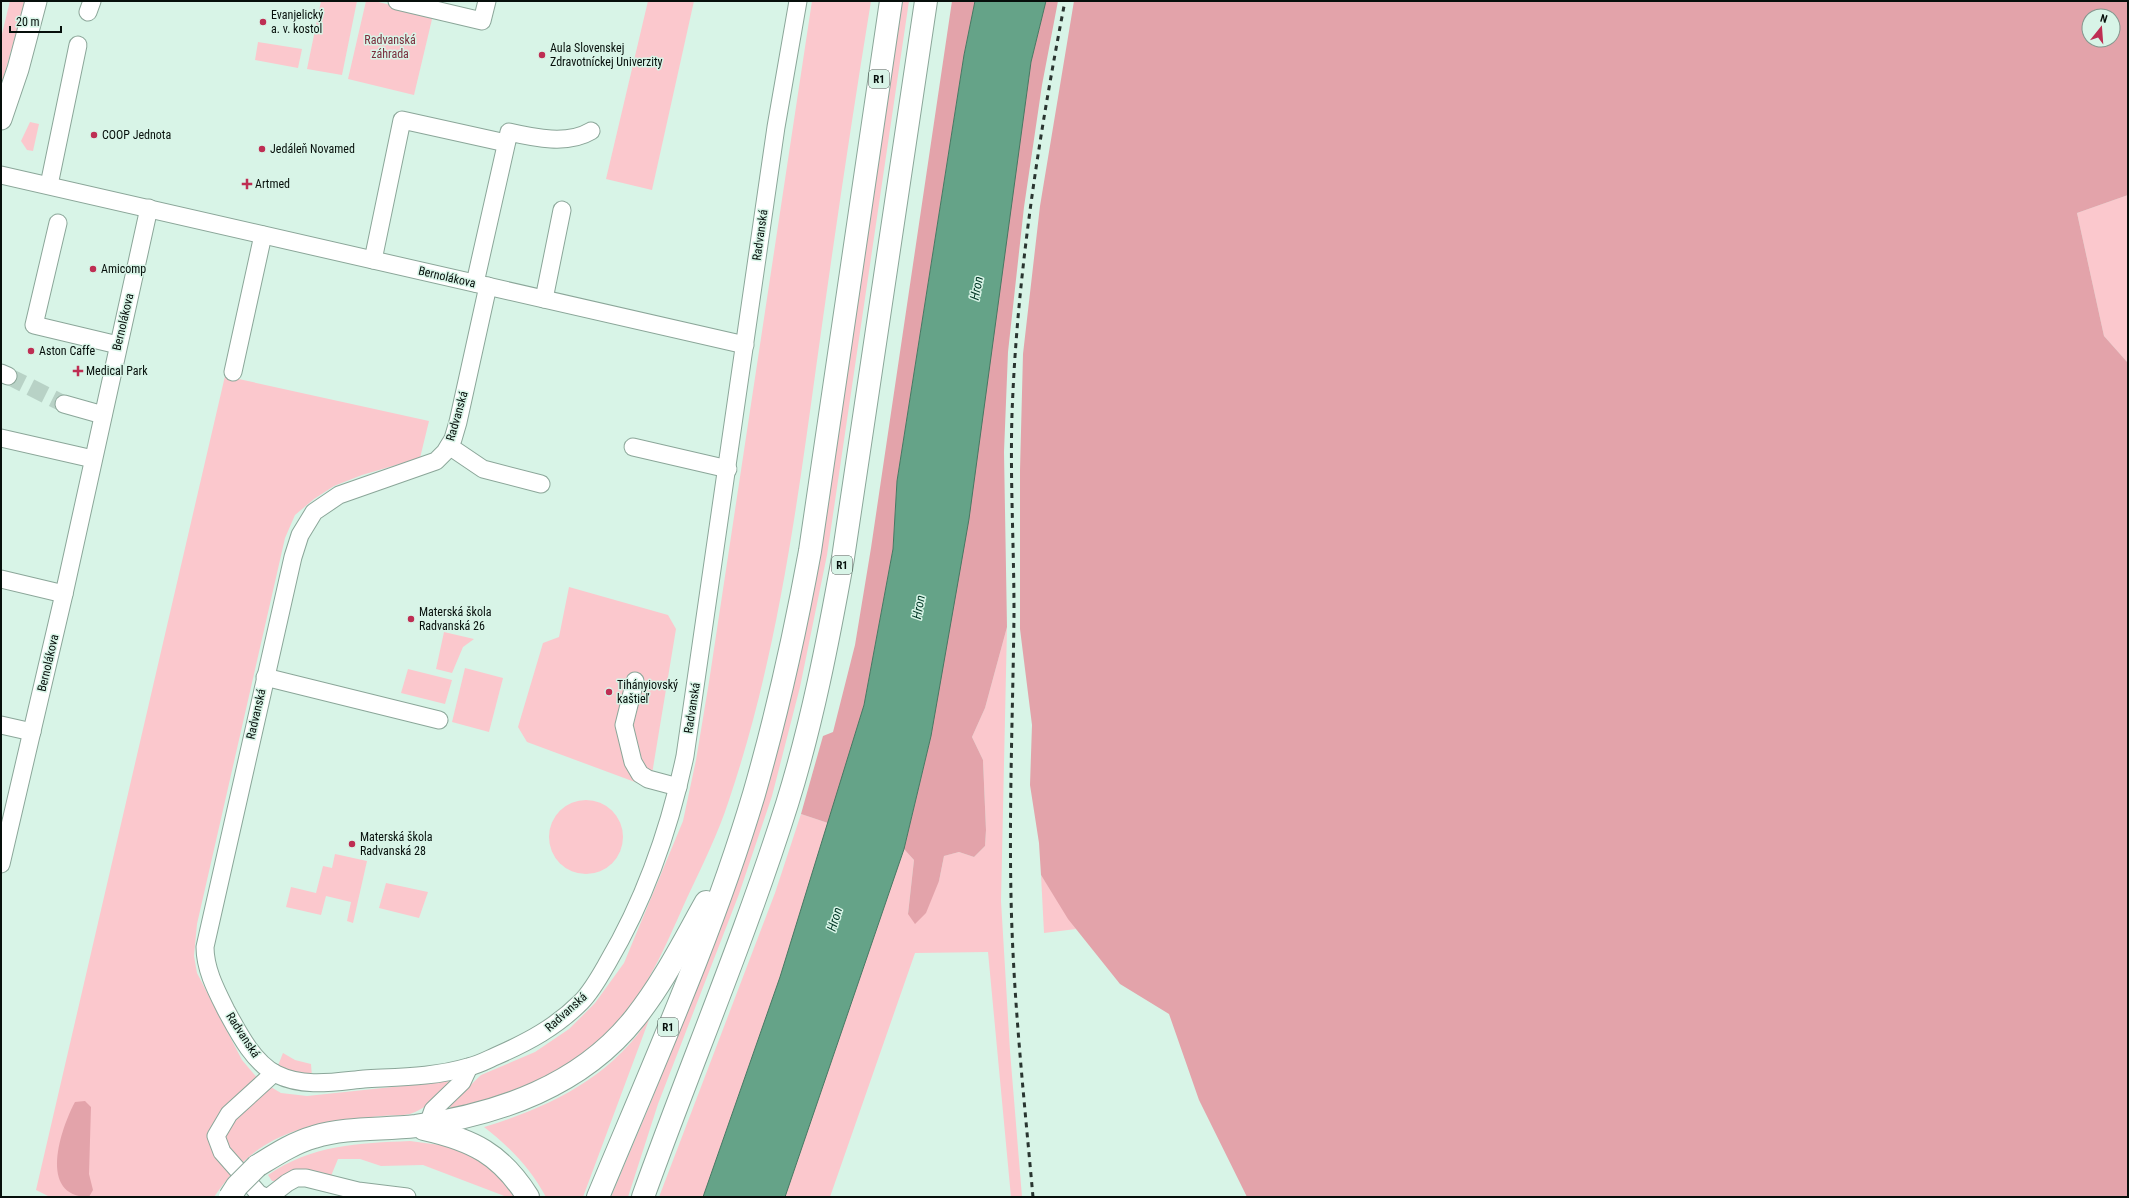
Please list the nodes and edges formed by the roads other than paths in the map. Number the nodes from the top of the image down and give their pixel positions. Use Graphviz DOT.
graph roads {
  1 [pos="36,1"];
  2 [pos="397,1"];
  3 [pos="487,1"];
  4 [pos="798,1"];
  5 [pos="891,1"];
  6 [pos="926,1"];
  7 [pos="78,45"];
  8 [pos="1,119"];
  9 [pos="591,131"];
  10 [pos="506,143"];
  11 [pos="1,175"];
  12 [pos="48,185"];
  13 [pos="149,208"];
  14 [pos="562,210"];
  15 [pos="58,223"];
  16 [pos="263,234"];
  17 [pos="373,260"];
  18 [pos="482,285"];
  19 [pos="544,299"];
  20 [pos="118,345"];
  21 [pos="745,345"];
  22 [pos="232,372"];
  23 [pos="64,404"];
  24 [pos="102,415"];
  25 [pos="1,438"];
  26 [pos="449,446"];
  27 [pos="633,447"];
  28 [pos="93,459"];
  29 [pos="728,469"];
  30 [pos="542,484"];
  31 [pos="1,579"];
  32 [pos="64,594"];
  33 [pos="265,678"];
  34 [pos="635,681"];
  35 [pos="439,720"];
  36 [pos="1,725"];
  37 [pos="32,732"];
  38 [pos="678,787"];
  39 [pos="734,855"];
  40 [pos="1,864"];
  41 [pos="469,1067"];
  42 [pos="274,1073"];
  43 [pos="421,1125"];
  44 [pos="230,1197"];
  45 [pos="267,1197"];
  46 [pos="406,1197"];
  47 [pos="528,1197"];
  48 [pos="598,1197"];
  49 [pos="643,1197"];
  1 -- 8 [label="main road"];
  2 -- 3 [label="street"];
  4 -- 21 [label="street, Radvanská"];
  5 -- 39 [label="highway, R1"];
  6 -- 49 [label="highway, R1"];
  7 -- 12 [label="street"];
  9 -- 10 [label="street"];
  10 -- 17 [label="street"];
  10 -- 18 [label="street, Radvanská"];
  11 -- 12 [label="street, Bernolákova"];
  12 -- 13 [label="street, Bernolákova"];
  13 -- 16 [label="street, Bernolákova"];
  13 -- 20 [label="street, Bernolákova"];
  14 -- 19 [label="street"];
  15 -- 20 [label="street"];
  16 -- 17 [label="street, Bernolákova"];
  16 -- 22 [label="street"];
  17 -- 18 [label="street, Bernolákova"];
  18 -- 19 [label="street, Bernolákova"];
  18 -- 26 [label="street, Radvanská"];
  19 -- 21 [label="street, Bernolákova"];
  20 -- 24 [label="street, Bernolákova"];
  21 -- 29 [label="street, Radvanská"];
  23 -- 24 [label="street"];
  24 -- 28 [label="street, Bernolákova"];
  25 -- 28 [label="street"];
  26 -- 30 [label="street"];
  26 -- 33 [label="street, Radvanská"];
  27 -- 29 [label="street"];
  28 -- 32 [label="street, Bernolákova"];
  29 -- 38 [label="street, Radvanská"];
  31 -- 32 [label="street"];
  32 -- 37 [label="street, Bernolákova"];
  33 -- 35 [label="street"];
  33 -- 42 [label="street, Radvanská"];
  34 -- 38 [label="street"];
  36 -- 37 [label="street"];
  37 -- 40 [label="street, Bernolákova"];
  38 -- 41 [label="street, Radvanská"];
  39 -- 43 [label="highway"];
  39 -- 48 [label="highway, R1"];
  41 -- 42 [label="street, Radvanská"];
  41 -- 43 [label="street"];
  42 -- 45 [label="street"];
  43 -- 44 [label="highway, bridge"];
  43 -- 47 [label="highway"];
  45 -- 46 [label="street"];
}
